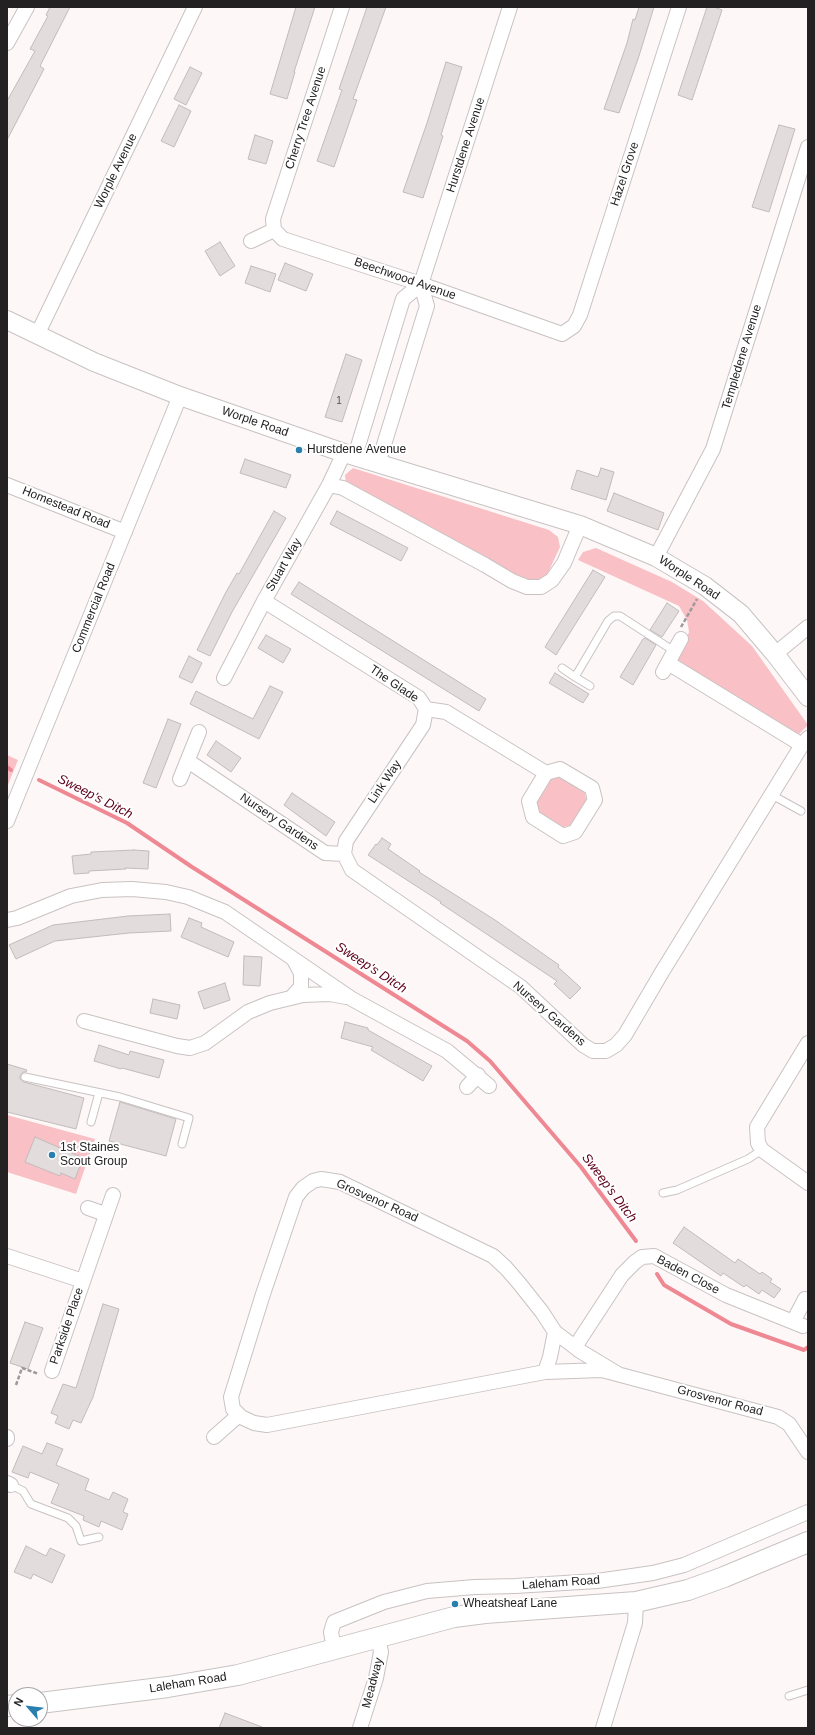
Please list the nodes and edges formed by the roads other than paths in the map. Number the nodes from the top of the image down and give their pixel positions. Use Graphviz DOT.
graph roads {
  1 [pos="27,7"];
  2 [pos="195,7"];
  3 [pos="342,7"];
  4 [pos="510,7"];
  5 [pos="679,7"];
  6 [pos="7,43"];
  7 [pos="808,148"];
  8 [pos="274,230"];
  9 [pos="251,242"];
  10 [pos="422,284"];
  11 [pos="7,320"];
  12 [pos="37,334"];
  13 [pos="562,334"];
  14 [pos="180,396"];
  15 [pos="350,454"];
  16 [pos="378,464"];
  17 [pos="7,485"];
  18 [pos="329,485"];
  19 [pos="580,525"];
  20 [pos="125,532"];
  21 [pos="656,557"];
  22 [pos="264,601"];
  23 [pos="808,626"];
  24 [pos="776,654"];
  25 [pos="671,656"];
  26 [pos="562,668"];
  27 [pos="575,677"];
  28 [pos="224,678"];
  29 [pos="590,686"];
  30 [pos="808,697"];
  31 [pos="426,709"];
  32 [pos="199,732"];
  33 [pos="805,741"];
  34 [pos="188,761"];
  35 [pos="546,773"];
  36 [pos="180,779"];
  37 [pos="772,795"];
  38 [pos="801,811"];
  39 [pos="7,820"];
  40 [pos="344,854"];
  41 [pos="7,920"];
  42 [pos="293,958"];
  43 [pos="291,998"];
  44 [pos="352,999"];
  45 [pos="84,1021"];
  46 [pos="808,1043"];
  47 [pos="478,1075"];
  48 [pos="25,1077"];
  49 [pos="489,1086"];
  50 [pos="467,1087"];
  51 [pos="99,1093"];
  52 [pos="91,1122"];
  53 [pos="182,1144"];
  54 [pos="762,1150"];
  55 [pos="808,1183"];
  56 [pos="663,1193"];
  57 [pos="113,1195"];
  58 [pos="88,1208"];
  59 [pos="105,1214"];
  60 [pos="7,1256"];
  61 [pos="82,1281"];
  62 [pos="805,1299"];
  63 [pos="555,1332"];
  64 [pos="575,1347"];
  65 [pos="52,1371"];
  66 [pos="545,1372"];
  67 [pos="618,1374"];
  68 [pos="239,1415"];
  69 [pos="214,1437"];
  70 [pos="808,1452"];
  71 [pos="9,1484"];
  72 [pos="808,1512"];
  73 [pos="99,1537"];
  74 [pos="808,1542"];
  75 [pos="636,1602"];
  76 [pos="378,1637"];
  77 [pos="334,1649"];
  78 [pos="808,1690"];
  79 [pos="789,1696"];
  80 [pos="48,1701"];
  81 [pos="360,1728"];
  82 [pos="603,1728"];
  1 -- 6 [label="street"];
  2 -- 12 [label="street, Worple Avenue"];
  3 -- 8 [label="street, Cherry Tree Avenue"];
  4 -- 10 [label="street, Hurstdene Avenue"];
  5 -- 13 [label="street, Hazel Grove"];
  7 -- 21 [label="street, Templedene Avenue"];
  8 -- 9 [label="street"];
  8 -- 10 [label="street, Beechwood Avenue"];
  10 -- 13 [label="street, Beechwood Avenue"];
  10 -- 15 [label="street"];
  10 -- 16 [label="street"];
  11 -- 12 [label="street, Worple Road"];
  12 -- 14 [label="street, Worple Road"];
  14 -- 15 [label="street, Worple Road"];
  14 -- 20 [label="street, Commercial Road"];
  15 -- 16 [label="street, Worple Road"];
  15 -- 18 [label="street, Stuart Way"];
  16 -- 19 [label="street, Worple Road"];
  17 -- 20 [label="street, Homestead Road"];
  18 -- 19 [label="street"];
  18 -- 22 [label="street, Stuart Way"];
  19 -- 21 [label="street, Worple Road"];
  20 -- 39 [label="street, Commercial Road"];
  21 -- 24 [label="street, Worple Road"];
  22 -- 28 [label="street, Stuart Way"];
  22 -- 31 [label="street, The Glade"];
  23 -- 24 [label="street"];
  24 -- 30 [label="street, Worple Road"];
  25 -- 27 [label="lane"];
  25 -- 33 [label="street"];
  26 -- 27 [label="lane"];
  27 -- 29 [label="lane"];
  31 -- 35 [label="street, The Glade"];
  31 -- 40 [label="street, Link Way"];
  32 -- 34 [label="street"];
  33 -- 37 [label="street, Nursery Gardens"];
  34 -- 36 [label="street"];
  34 -- 40 [label="street, Nursery Gardens"];
  35 -- 35 [label="street"];
  37 -- 38 [label="lane"];
  37 -- 40 [label="street, Nursery Gardens"];
  41 -- 42 [label="street"];
  42 -- 43 [label="street"];
  42 -- 44 [label="street"];
  43 -- 44 [label="street"];
  43 -- 45 [label="street"];
  44 -- 47 [label="street"];
  46 -- 54 [label="street"];
  47 -- 49 [label="street"];
  47 -- 50 [label="street"];
  48 -- 51 [label="lane"];
  51 -- 52 [label="lane"];
  51 -- 53 [label="lane"];
  54 -- 55 [label="street"];
  54 -- 56 [label="lane"];
  57 -- 59 [label="street, Parkside Place"];
  58 -- 59 [label="street"];
  59 -- 61 [label="street, Parkside Place"];
  60 -- 61 [label="street, Parkside Place"];
  61 -- 65 [label="street, Parkside Place"];
  62 -- 64 [label="street, Baden Close"];
  63 -- 64 [label="street, Grosvenor Road"];
  63 -- 66 [label="street"];
  63 -- 68 [label="street, Grosvenor Road"];
  64 -- 67 [label="street, Grosvenor Road"];
  66 -- 67 [label="street, Grosvenor Road"];
  66 -- 68 [label="street, Grosvenor Road"];
  67 -- 70 [label="street, Grosvenor Road"];
  68 -- 69 [label="street"];
  71 -- 73 [label="lane"];
  72 -- 77 [label="street, Laleham Road"];
  74 -- 75 [label="main road, Laleham Road"];
  75 -- 76 [label="main road, Laleham Road"];
  75 -- 82 [label="street"];
  76 -- 77 [label="main road, Laleham Road"];
  76 -- 81 [label="street, Meadway"];
  77 -- 80 [label="main road, Laleham Road"];
  78 -- 79 [label="lane"];
}
